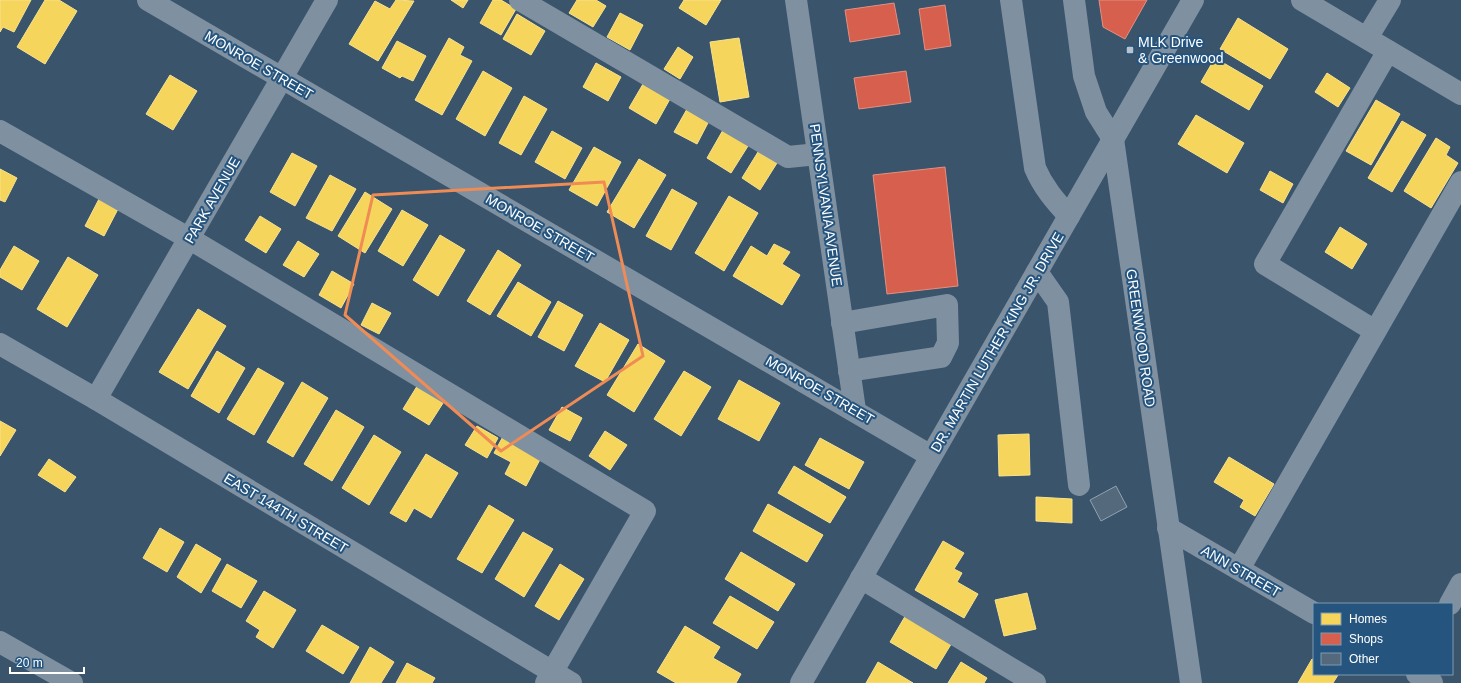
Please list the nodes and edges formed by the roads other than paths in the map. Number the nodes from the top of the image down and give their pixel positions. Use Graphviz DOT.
graph roads {
  1 [pos="148,0"];
  2 [pos="327,0"];
  3 [pos="520,0"];
  4 [pos="796,0"];
  5 [pos="1012,0"];
  6 [pos="1074,0"];
  7 [pos="1193,0"];
  8 [pos="1302,0"];
  9 [pos="1390,0"];
  10 [pos="1367,38"];
  11 [pos="1388,51"];
  12 [pos="282,78"];
  13 [pos="1461,94"];
  14 [pos="0,131"];
  15 [pos="1113,139"];
  16 [pos="818,154"];
  17 [pos="1461,182"];
  18 [pos="1070,216"];
  19 [pos="190,239"];
  20 [pos="1037,272"];
  21 [pos="842,323"];
  22 [pos="1375,331"];
  23 [pos="0,344"];
  24 [pos="849,371"];
  25 [pos="96,399"];
  26 [pos="855,410"];
  27 [pos="931,456"];
  28 [pos="1079,485"];
  29 [pos="1168,528"];
  30 [pos="1239,569"];
  31 [pos="861,578"];
  32 [pos="1461,584"];
  33 [pos="1451,603"];
  34 [pos="1313,612"];
  35 [pos="0,642"];
  36 [pos="1419,675"];
  37 [pos="556,679"];
  38 [pos="72,683"];
  39 [pos="801,683"];
  40 [pos="1035,683"];
  41 [pos="1191,683"];
  42 [pos="1432,683"];
  1 -- 12 [label="street, MONROE STREET"];
  2 -- 12 [label="street, PARK AVENUE"];
  3 -- 16 [label="street"];
  4 -- 16 [label="street, PENNSYLVANIA AVENUE"];
  5 -- 18 [label="street"];
  6 -- 15 [label="street, GREENWOOD ROAD"];
  7 -- 15 [label="street, DR. MARTIN LUTHER KING JR. DRIVE"];
  8 -- 10 [label="street"];
  9 -- 10 [label="street"];
  10 -- 11 [label="street"];
  11 -- 13 [label="street"];
  11 -- 22 [label="street"];
  12 -- 19 [label="street, PARK AVENUE"];
  12 -- 26 [label="street, MONROE STREET"];
  14 -- 19 [label="street"];
  15 -- 18 [label="street, DR. MARTIN LUTHER KING JR. DRIVE"];
  15 -- 29 [label="street, GREENWOOD ROAD"];
  16 -- 21 [label="street, PENNSYLVANIA AVENUE"];
  17 -- 22 [label="street"];
  18 -- 20 [label="street, DR. MARTIN LUTHER KING JR. DRIVE"];
  19 -- 25 [label="street, PARK AVENUE"];
  19 -- 37 [label="street"];
  20 -- 27 [label="street, DR. MARTIN LUTHER KING JR. DRIVE"];
  20 -- 28 [label="street"];
  21 -- 24 [label="street, PENNSYLVANIA AVENUE"];
  21 -- 24 [label="street"];
  22 -- 30 [label="street"];
  23 -- 25 [label="street, EAST 144TH STREET"];
  24 -- 26 [label="street, PENNSYLVANIA AVENUE"];
  25 -- 37 [label="street, EAST 144TH STREET"];
  26 -- 27 [label="street, MONROE STREET"];
  27 -- 31 [label="street, DR. MARTIN LUTHER KING JR. DRIVE"];
  29 -- 30 [label="street, ANN STREET"];
  29 -- 41 [label="street, GREENWOOD ROAD"];
  30 -- 34 [label="street, ANN STREET"];
  31 -- 39 [label="street, DR. MARTIN LUTHER KING JR. DRIVE"];
  31 -- 40 [label="street"];
  32 -- 33 [label="street"];
  35 -- 38 [label="street"];
  36 -- 42 [label="street"];
}
